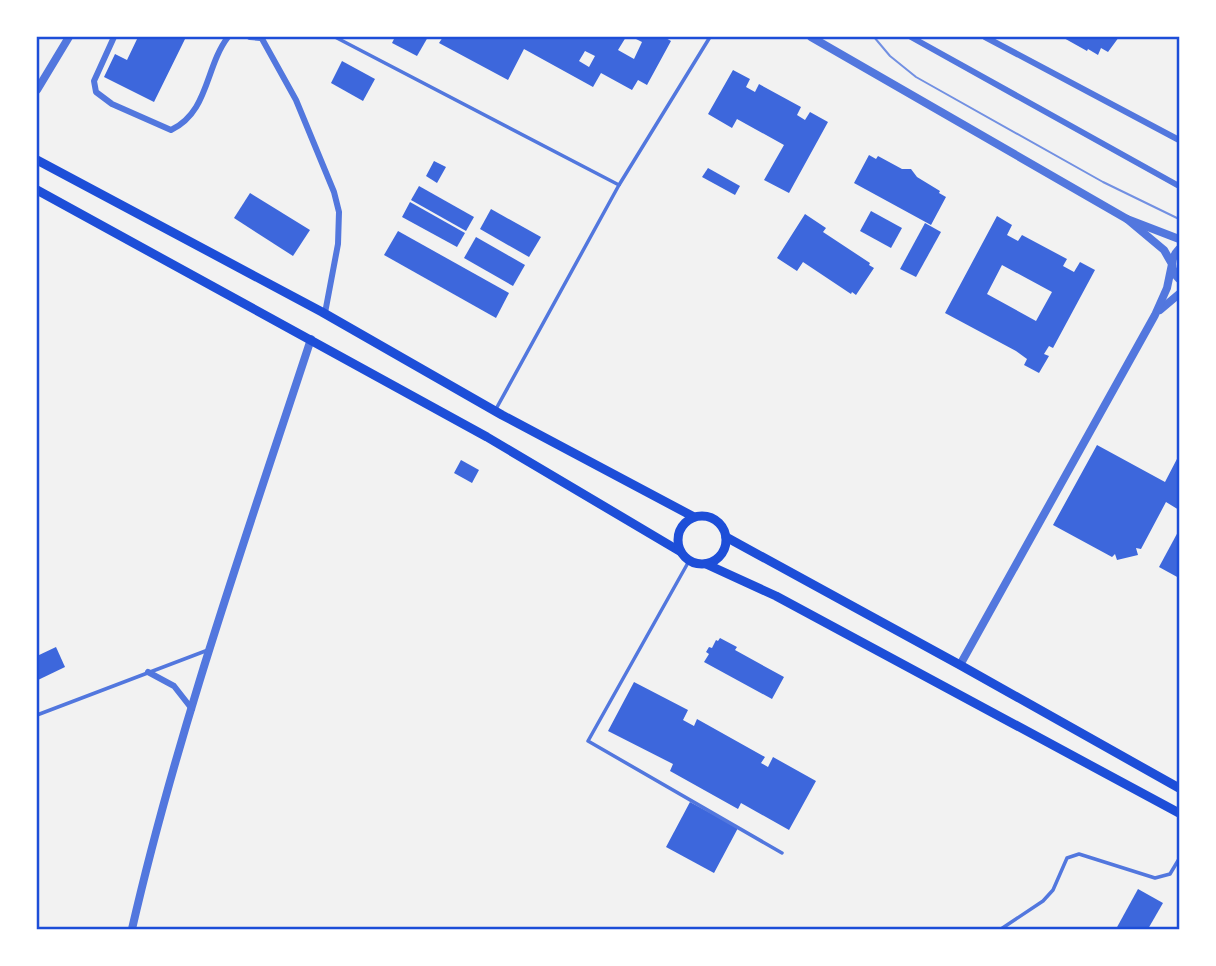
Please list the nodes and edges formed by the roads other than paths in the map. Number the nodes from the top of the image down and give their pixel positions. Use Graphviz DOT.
graph roads {
  1 [pos="69,37"];
  2 [pos="114,37"];
  3 [pos="228,37"];
  4 [pos="250,37"];
  5 [pos="335,37"];
  6 [pos="710,37"];
  7 [pos="811,37"];
  8 [pos="911,37"];
  9 [pos="985,37"];
  10 [pos="261,38"];
  11 [pos="37,90"];
  12 [pos="1179,140"];
  13 [pos="37,160"];
  14 [pos="619,185"];
  15 [pos="1179,186"];
  16 [pos="37,190"];
  17 [pos="1127,219"];
  18 [pos="1179,239"];
  19 [pos="1179,249"];
  20 [pos="1172,264"];
  21 [pos="1179,279"];
  22 [pos="1179,294"];
  23 [pos="326,313"];
  24 [pos="1155,315"];
  25 [pos="311,339"];
  26 [pos="495,411"];
  27 [pos="694,517"];
  28 [pos="726,537"];
  29 [pos="681,552"];
  30 [pos="689,561"];
  31 [pos="706,564"];
  32 [pos="209,649"];
  33 [pos="960,665"];
  34 [pos="148,672"];
  35 [pos="192,709"];
  36 [pos="37,715"];
  37 [pos="1179,789"];
  38 [pos="1179,813"];
  39 [pos="782,853"];
  40 [pos="1179,859"];
  41 [pos="132,929"];
  42 [pos="1001,929"];
  1 -- 11 [label="street"];
  2 -- 3 [label="street"];
  4 -- 10 [label="street"];
  5 -- 14 [label="lane"];
  6 -- 14 [label="lane"];
  7 -- 17 [label="street"];
  8 -- 15 [label="street"];
  9 -- 12 [label="street"];
  10 -- 23 [label="street"];
  13 -- 23 [label="main road"];
  14 -- 26 [label="lane"];
  16 -- 25 [label="main road"];
  17 -- 18 [label="street"];
  17 -- 20 [label="street"];
  19 -- 20 [label="street"];
  20 -- 21 [label="street"];
  20 -- 24 [label="street"];
  22 -- 24 [label="street"];
  23 -- 26 [label="main road"];
  24 -- 33 [label="street"];
  25 -- 29 [label="main road"];
  25 -- 32 [label="street"];
  26 -- 27 [label="main road"];
  27 -- 28 [label="main road"];
  27 -- 29 [label="main road"];
  28 -- 31 [label="main road"];
  28 -- 33 [label="main road"];
  29 -- 30 [label="main road"];
  30 -- 31 [label="main road"];
  30 -- 39 [label="lane"];
  31 -- 38 [label="main road"];
  32 -- 34 [label="lane"];
  32 -- 35 [label="street"];
  33 -- 37 [label="main road"];
  34 -- 35 [label="street"];
  34 -- 36 [label="lane"];
  35 -- 41 [label="street"];
  40 -- 42 [label="lane"];
}
